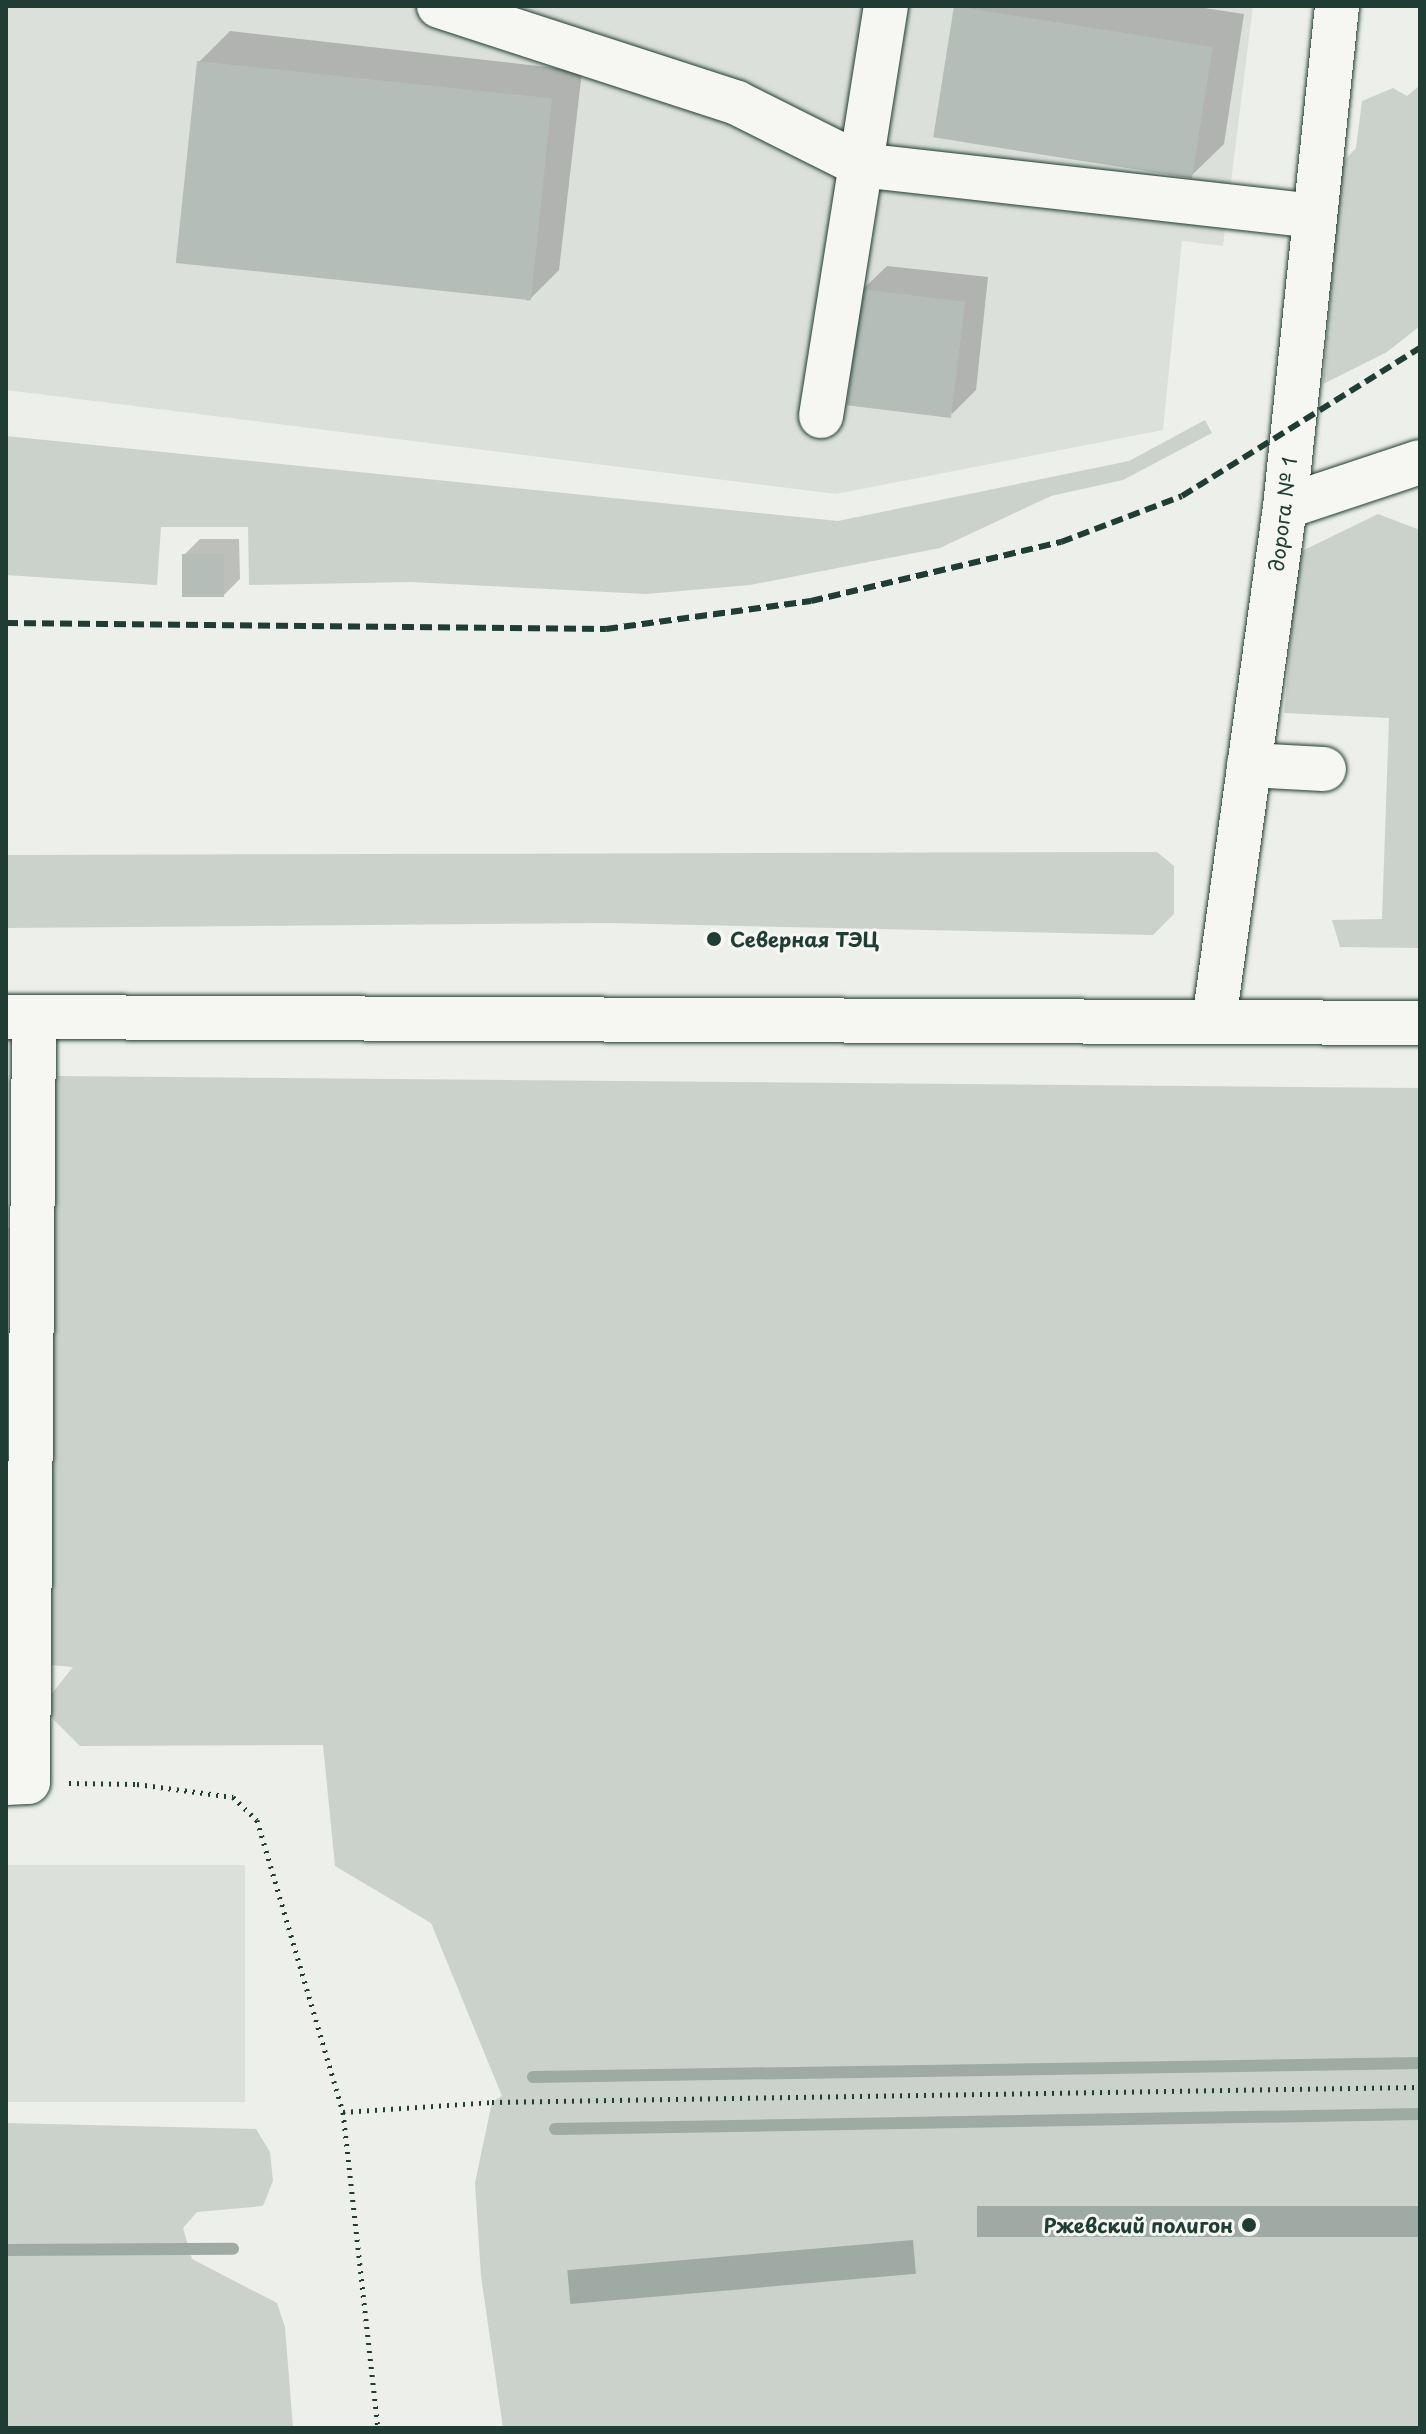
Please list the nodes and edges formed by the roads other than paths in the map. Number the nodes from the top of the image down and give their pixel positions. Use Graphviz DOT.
graph roads {
  1 [pos="439,6"];
  2 [pos="886,6"];
  3 [pos="1337,6"];
  4 [pos="861,165"];
  5 [pos="1314,216"];
  6 [pos="821,416"];
  7 [pos="1420,462"];
  8 [pos="1285,507"];
  9 [pos="1249,765"];
  10 [pos="1324,769"];
  11 [pos="20,1017"];
  12 [pos="1214,1021"];
  13 [pos="1420,1023"];
  14 [pos="17,1782"];
  1 -- 4 [label="main road"];
  2 -- 4 [label="main road"];
  3 -- 5 [label="main road, дорога № 1"];
  4 -- 5 [label="main road"];
  4 -- 6 [label="main road"];
  5 -- 8 [label="main road, дорога № 1"];
  7 -- 8 [label="main road"];
  8 -- 9 [label="main road, дорога № 1"];
  9 -- 10 [label="main road"];
  9 -- 12 [label="main road, дорога № 1"];
  11 -- 12 [label="main road"];
  11 -- 14 [label="main road"];
  12 -- 13 [label="main road"];
}
